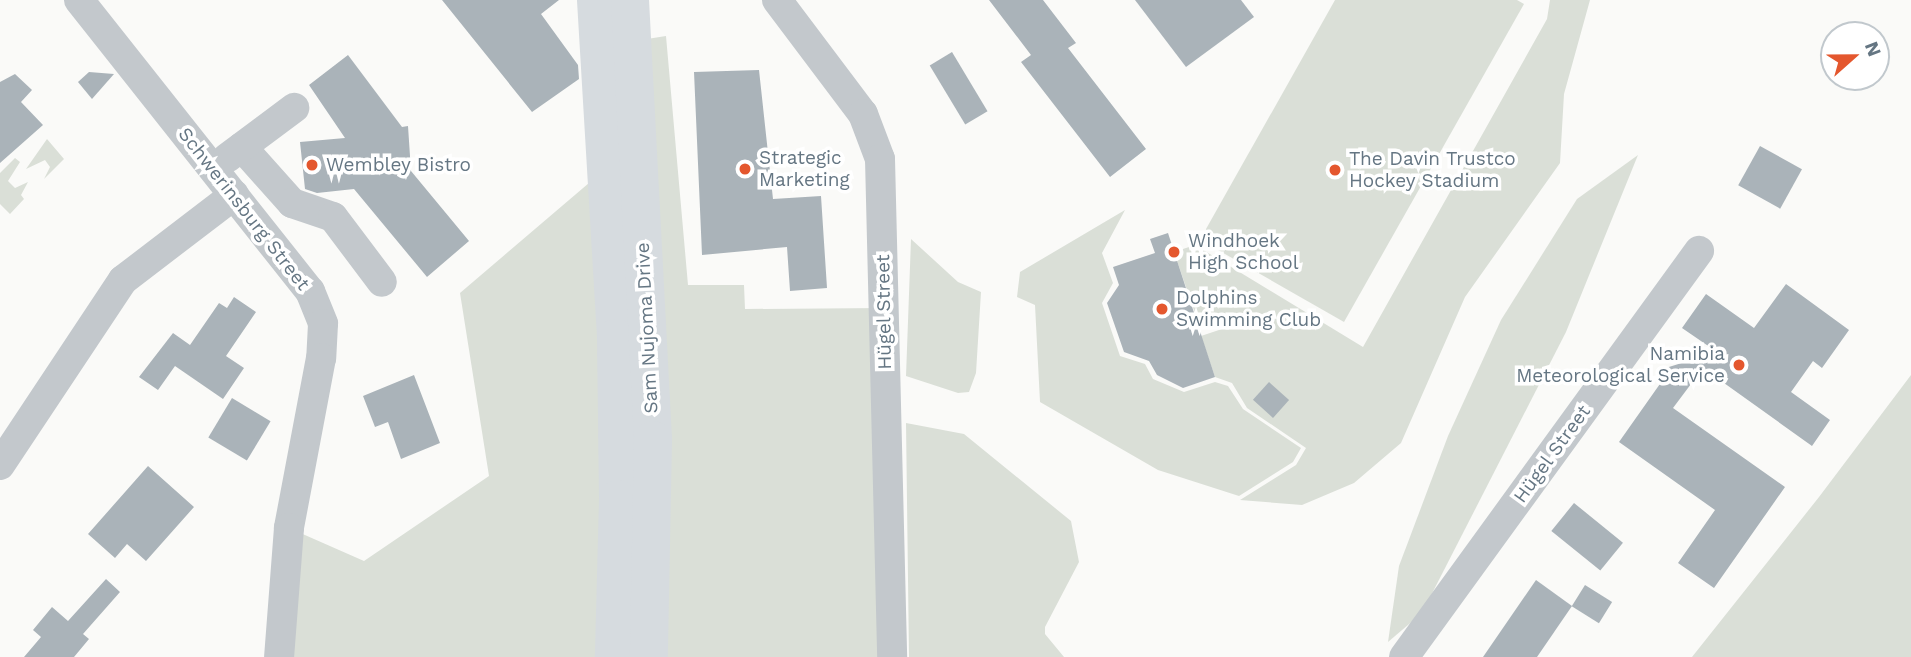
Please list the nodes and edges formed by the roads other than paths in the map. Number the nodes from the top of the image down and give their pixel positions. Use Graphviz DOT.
graph roads {
  1 [pos="79,0"];
  2 [pos="596,0"];
  3 [pos="630,0"];
  4 [pos="777,0"];
  5 [pos="294,108"];
  6 [pos="242,147"];
  7 [pos="212,168"];
  8 [pos="234,195"];
  9 [pos="1699,251"];
  10 [pos="382,282"];
  11 [pos="0,465"];
  12 [pos="279,657"];
  13 [pos="614,657"];
  14 [pos="649,657"];
  15 [pos="892,657"];
  16 [pos="1404,657"];
  1 -- 7 [label="street, Schwerinsburg Street"];
  2 -- 13 [label="highway, Sam Nujoma Drive"];
  3 -- 14 [label="highway, Sam Nujoma Drive"];
  4 -- 15 [label="street, Hügel Street"];
  5 -- 6 [label="street"];
  6 -- 7 [label="street"];
  6 -- 10 [label="street"];
  7 -- 8 [label="street, Schwerinsburg Street"];
  8 -- 11 [label="street"];
  8 -- 12 [label="street, Schwerinsburg Street"];
  9 -- 16 [label="street, Hügel Street"];
}
